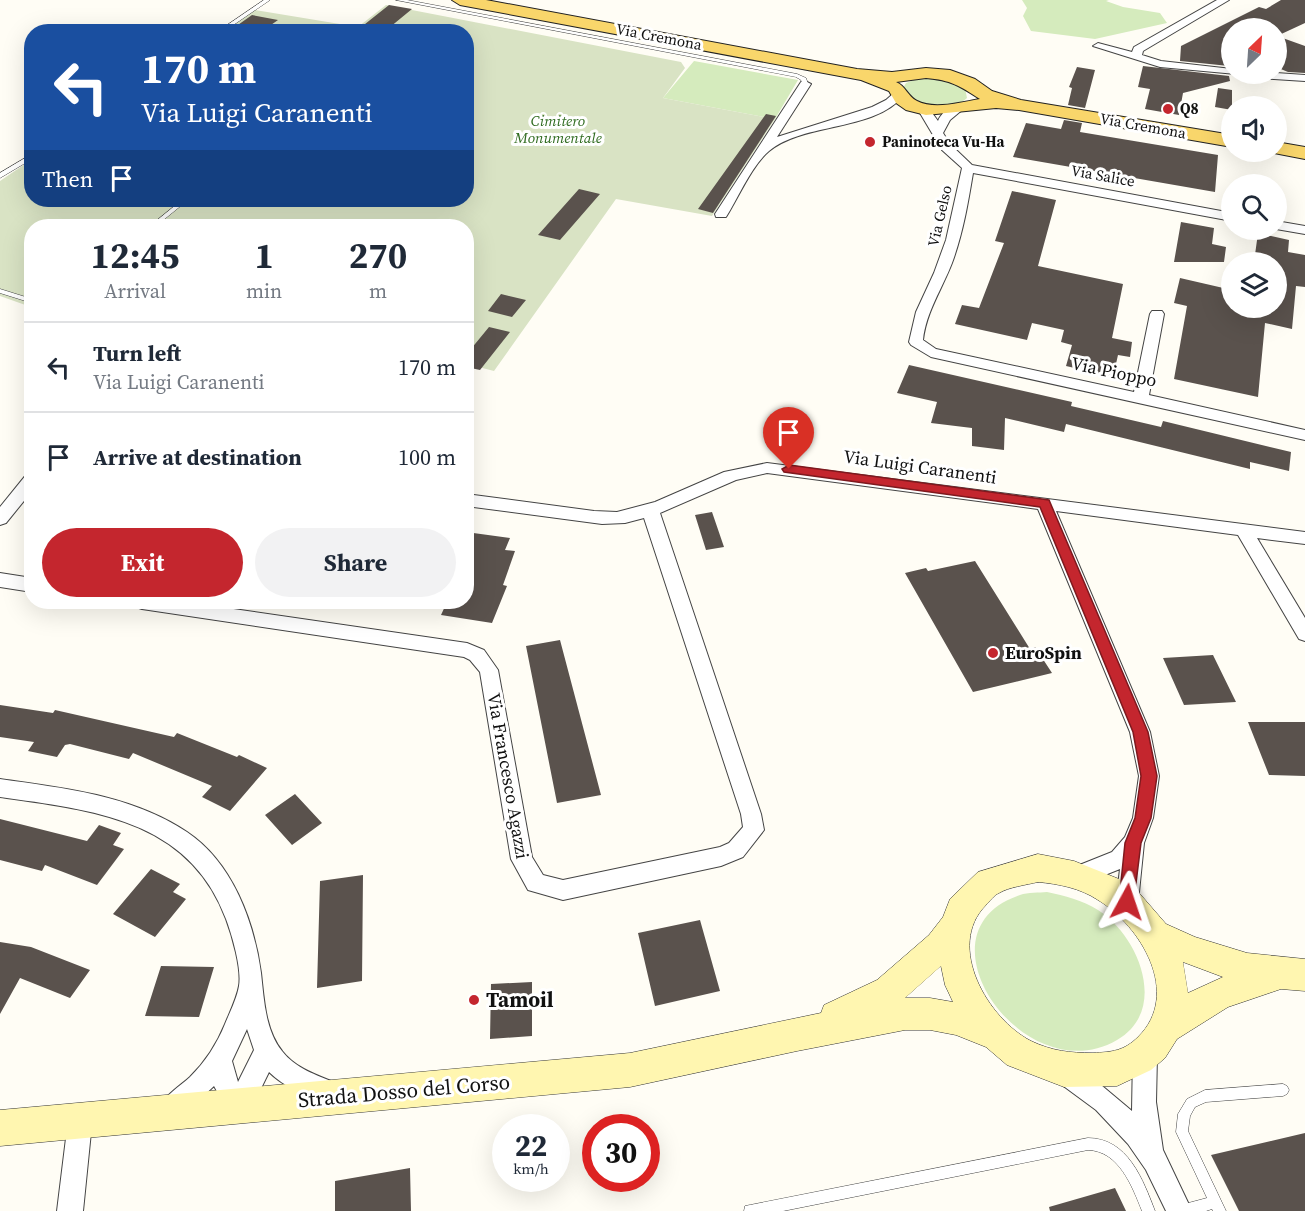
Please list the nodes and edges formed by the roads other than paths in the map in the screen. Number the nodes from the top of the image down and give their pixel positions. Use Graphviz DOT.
graph roads {
  1 [pos="267,0"];
  2 [pos="399,0"];
  3 [pos="460,0"];
  4 [pos="1224,0"];
  5 [pos="231,24"];
  6 [pos="1098,46"];
  7 [pos="1136,57"];
  8 [pos="1221,71"];
  9 [pos="857,74"];
  10 [pos="915,74"];
  11 [pos="1287,77"];
  12 [pos="1305,78"];
  13 [pos="805,84"];
  14 [pos="907,99"];
  15 [pos="967,101"];
  16 [pos="879,108"];
  17 [pos="939,131"];
  18 [pos="1221,139"];
  19 [pos="764,149"];
  20 [pos="1287,150"];
  21 [pos="1305,153"];
  22 [pos="24,161"];
  23 [pos="968,168"];
  24 [pos="0,176"];
  25 [pos="176,207"];
  26 [pos="721,214"];
  27 [pos="1221,215"];
  28 [pos="162,219"];
  29 [pos="1287,227"];
  30 [pos="1305,230"];
  31 [pos="0,291"];
  32 [pos="24,298"];
  33 [pos="1157,314"];
  34 [pos="916,342"];
  35 [pos="1141,398"];
  36 [pos="1305,435"];
  37 [pos="24,489"];
  38 [pos="474,501"];
  39 [pos="1044,503"];
  40 [pos="650,509"];
  41 [pos="0,519"];
  42 [pos="1244,531"];
  43 [pos="1305,538"];
  44 [pos="0,580"];
  45 [pos="24,584"];
  46 [pos="189,609"];
  47 [pos="1305,634"];
  48 [pos="0,788"];
  49 [pos="1133,843"];
  50 [pos="1080,875"];
  51 [pos="1127,902"];
  52 [pos="954,928"];
  53 [pos="1155,934"];
  54 [pos="1293,975"];
  55 [pos="250,988"];
  56 [pos="1167,1026"];
  57 [pos="806,1032"];
  58 [pos="990,1032"];
  59 [pos="267,1050"];
  60 [pos="1145,1055"];
  61 [pos="220,1060"];
  62 [pos="1065,1071"];
  63 [pos="1283,1090"];
  64 [pos="338,1097"];
  65 [pos="239,1106"];
  66 [pos="168,1112"];
  67 [pos="80,1122"];
  68 [pos="0,1128"];
  69 [pos="1154,1160"];
  70 [pos="1218,1206"];
  71 [pos="70,1211"];
  72 [pos="750,1211"];
  73 [pos="1149,1211"];
  74 [pos="1181,1211"];
  1 -- 5 [label="lane"];
  2 -- 13 [label="lane"];
  3 -- 9 [label="main road, Via Cremona"];
  4 -- 7 [label="street"];
  6 -- 7 [label="street"];
  7 -- 8 [label="street"];
  9 -- 10 [label="main road, Via Cremona"];
  9 -- 14 [label="main road, Via Cremona"];
  10 -- 14 [label="main road"];
  10 -- 15 [label="main road, Via Cremona"];
  11 -- 12 [label="street"];
  13 -- 19 [label="street"];
  14 -- 15 [label="main road, Via Cremona"];
  14 -- 16 [label="street"];
  14 -- 16 [label="street"];
  14 -- 17 [label="street, Via Gelso"];
  15 -- 17 [label="street"];
  15 -- 18 [label="main road, Via Cremona"];
  16 -- 19 [label="street"];
  17 -- 23 [label="street, Via Gelso"];
  19 -- 26 [label="street"];
  20 -- 21 [label="main road"];
  22 -- 24 [label="lane"];
  23 -- 27 [label="street, Via Salice"];
  23 -- 34 [label="street, Via Gelso"];
  25 -- 28 [label="lane"];
  29 -- 30 [label="street"];
  31 -- 32 [label="lane"];
  33 -- 35 [label="street"];
  34 -- 35 [label="street, Via Pioppo"];
  35 -- 36 [label="street, Via Pioppo"];
  37 -- 41 [label="street"];
  38 -- 40 [label="street, Via Luigi Caranenti"];
  39 -- 40 [label="street, Via Luigi Caranenti"];
  39 -- 42 [label="street, Via Luigi Caranenti"];
  39 -- 49 [label="street"];
  40 -- 46 [label="street, Via Francesco Agazzi"];
  42 -- 43 [label="street, Via Luigi Caranenti"];
  42 -- 47 [label="street"];
  44 -- 45 [label="street"];
  48 -- 55 [label="street"];
  49 -- 50 [label="street"];
  49 -- 51 [label="street"];
  50 -- 51 [label="main road"];
  50 -- 52 [label="main road"];
  51 -- 53 [label="main road"];
  52 -- 57 [label="main road, Strada Dosso del Corso"];
  52 -- 58 [label="main road"];
  53 -- 54 [label="main road"];
  53 -- 56 [label="main road"];
  54 -- 56 [label="main road"];
  55 -- 59 [label="street"];
  55 -- 61 [label="street"];
  56 -- 60 [label="main road"];
  57 -- 58 [label="main road, Strada Dosso del Corso"];
  57 -- 64 [label="main road, Strada Dosso del Corso"];
  58 -- 62 [label="main road"];
  59 -- 64 [label="street"];
  59 -- 65 [label="street"];
  60 -- 62 [label="main road"];
  60 -- 69 [label="street"];
  61 -- 65 [label="street"];
  61 -- 66 [label="street"];
  62 -- 69 [label="street"];
  63 -- 70 [label="lane"];
  64 -- 65 [label="main road, Strada Dosso del Corso"];
  65 -- 66 [label="main road, Strada Dosso del Corso"];
  66 -- 67 [label="main road, Strada Dosso del Corso"];
  67 -- 68 [label="main road, Strada Dosso del Corso"];
  67 -- 71 [label="street"];
  69 -- 74 [label="street"];
  70 -- 74 [label="lane"];
  72 -- 73 [label="lane"];
}
